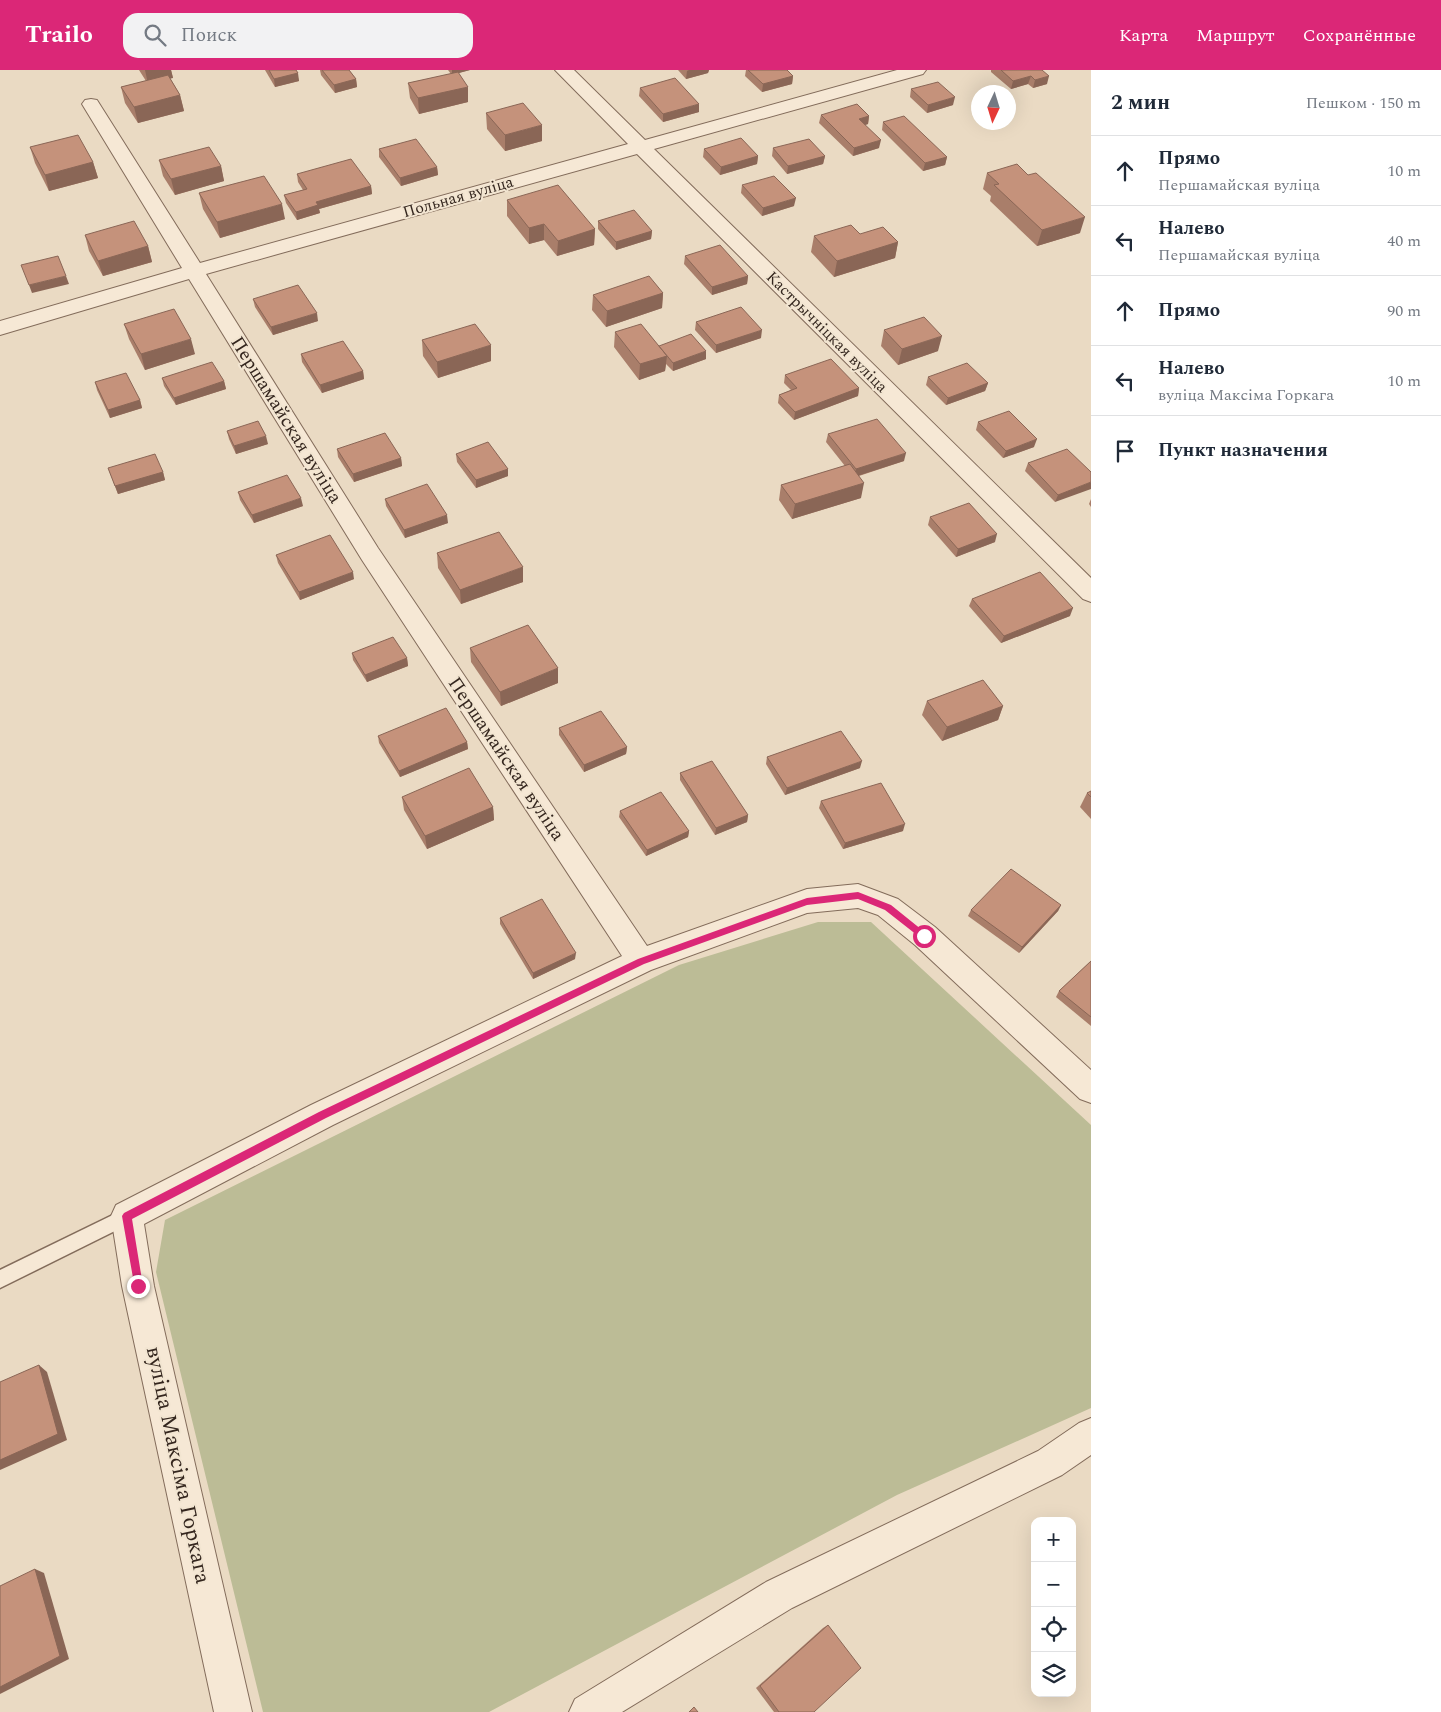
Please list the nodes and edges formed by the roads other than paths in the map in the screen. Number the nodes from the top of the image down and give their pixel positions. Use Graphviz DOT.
graph roads {
  1 [pos="564,70"];
  2 [pos="917,70"];
  3 [pos="92,104"];
  4 [pos="640,146"];
  5 [pos="193,271"];
  6 [pos="0,328"];
  7 [pos="1091,593"];
  8 [pos="641,961"];
  9 [pos="1091,1089"];
  10 [pos="127,1216"];
  11 [pos="0,1279"];
  12 [pos="1091,1435"];
  13 [pos="233,1712"];
  14 [pos="588,1712"];
  1 -- 4 [label="street, Кастрычніцкая вуліца"];
  2 -- 4 [label="street, Польная вуліца"];
  3 -- 5 [label="street, Першамайская вуліца"];
  4 -- 5 [label="street, Польная вуліца"];
  4 -- 7 [label="street, Кастрычніцкая вуліца"];
  5 -- 6 [label="street, Польная вуліца"];
  5 -- 8 [label="street, Першамайская вуліца"];
  8 -- 9 [label="street"];
  8 -- 10 [label="street"];
  10 -- 11 [label="lane"];
  10 -- 13 [label="street, вуліца Максіма Горкага"];
  12 -- 14 [label="street"];
}
